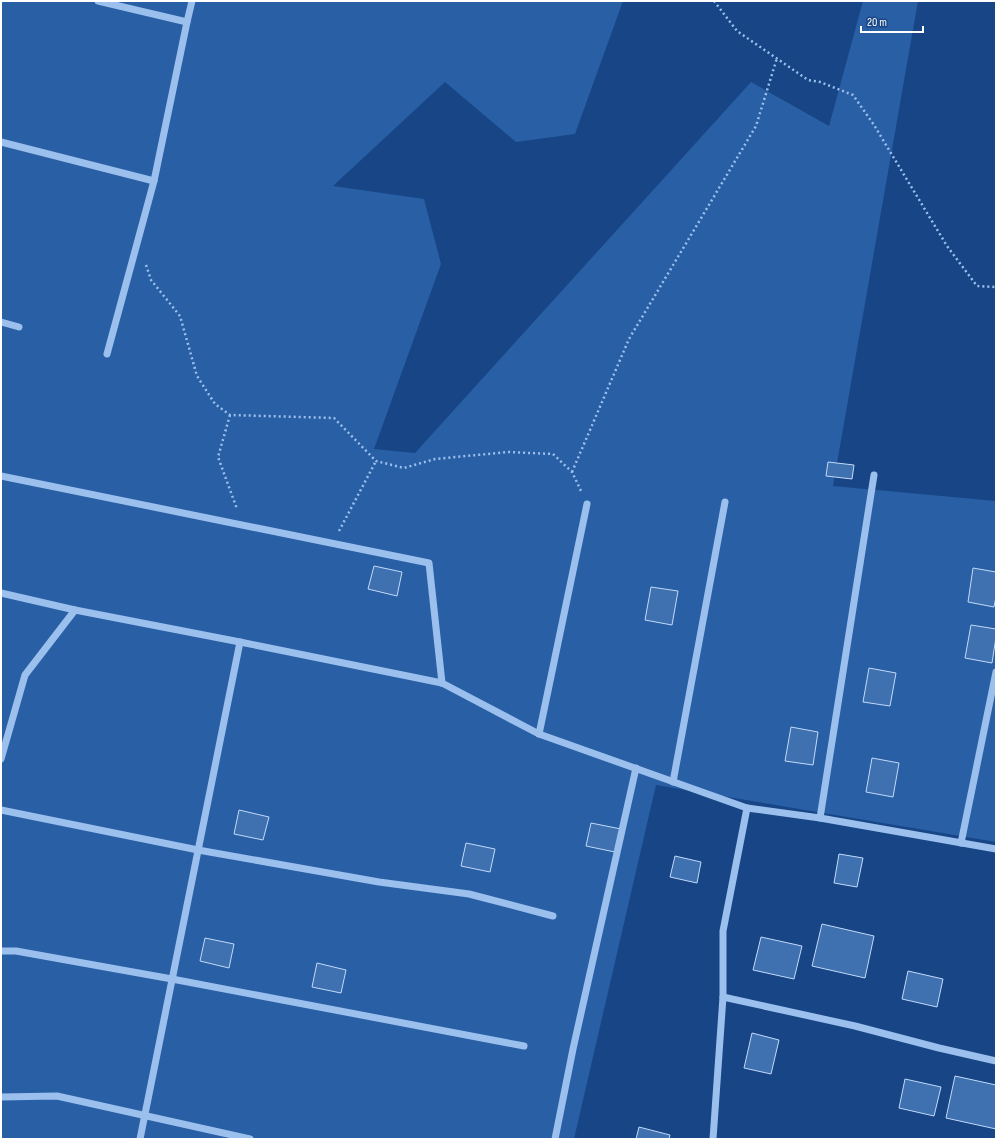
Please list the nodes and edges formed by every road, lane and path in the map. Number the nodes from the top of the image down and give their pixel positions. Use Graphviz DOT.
graph roads {
  1 [pos="98,1"];
  2 [pos="192,1"];
  3 [pos="714,1"];
  4 [pos="187,22"];
  5 [pos="777,58"];
  6 [pos="1,142"];
  7 [pos="154,181"];
  8 [pos="138,242"];
  9 [pos="996,287"];
  10 [pos="1,322"];
  11 [pos="19,327"];
  12 [pos="107,354"];
  13 [pos="230,415"];
  14 [pos="376,461"];
  15 [pos="572,472"];
  16 [pos="874,475"];
  17 [pos="1,476"];
  18 [pos="726,502"];
  19 [pos="587,504"];
  20 [pos="243,525"];
  21 [pos="332,544"];
  22 [pos="1,592"];
  23 [pos="75,610"];
  24 [pos="240,642"];
  25 [pos="996,672"];
  26 [pos="442,683"];
  27 [pos="539,734"];
  28 [pos="1,759"];
  29 [pos="636,768"];
  30 [pos="673,782"];
  31 [pos="747,808"];
  32 [pos="1,810"];
  33 [pos="820,818"];
  34 [pos="961,843"];
  35 [pos="996,849"];
  36 [pos="198,850"];
  37 [pos="553,916"];
  38 [pos="1,951"];
  39 [pos="172,979"];
  40 [pos="723,997"];
  41 [pos="524,1046"];
  42 [pos="996,1061"];
  43 [pos="1,1097"];
  44 [pos="145,1116"];
  45 [pos="140,1139"];
  46 [pos="250,1139"];
  47 [pos="555,1139"];
  48 [pos="714,1139"];
  1 -- 4 [label="street"];
  2 -- 4 [label="street"];
  3 -- 5 [label="path"];
  4 -- 7 [label="street"];
  5 -- 9 [label="path"];
  5 -- 15 [label="path"];
  6 -- 7 [label="street"];
  7 -- 8 [label="street"];
  8 -- 12 [label="street"];
  8 -- 13 [label="path"];
  10 -- 11 [label="street"];
  13 -- 14 [label="path"];
  13 -- 20 [label="path"];
  14 -- 15 [label="path"];
  14 -- 21 [label="path"];
  15 -- 19 [label="path"];
  16 -- 33 [label="street"];
  17 -- 20 [label="street"];
  18 -- 30 [label="street"];
  19 -- 27 [label="street"];
  20 -- 21 [label="street"];
  21 -- 26 [label="street"];
  22 -- 23 [label="street"];
  23 -- 24 [label="street"];
  23 -- 28 [label="street"];
  24 -- 26 [label="street"];
  24 -- 36 [label="street"];
  25 -- 34 [label="street"];
  26 -- 27 [label="street"];
  27 -- 29 [label="street"];
  29 -- 30 [label="street"];
  29 -- 47 [label="street"];
  30 -- 31 [label="street"];
  31 -- 33 [label="street"];
  31 -- 40 [label="street"];
  32 -- 36 [label="street"];
  33 -- 34 [label="street"];
  34 -- 35 [label="street"];
  36 -- 37 [label="street"];
  36 -- 39 [label="street"];
  38 -- 39 [label="street"];
  39 -- 41 [label="street"];
  39 -- 44 [label="street"];
  40 -- 42 [label="street"];
  40 -- 48 [label="street"];
  43 -- 44 [label="street"];
  44 -- 45 [label="street"];
  44 -- 46 [label="street"];
}
